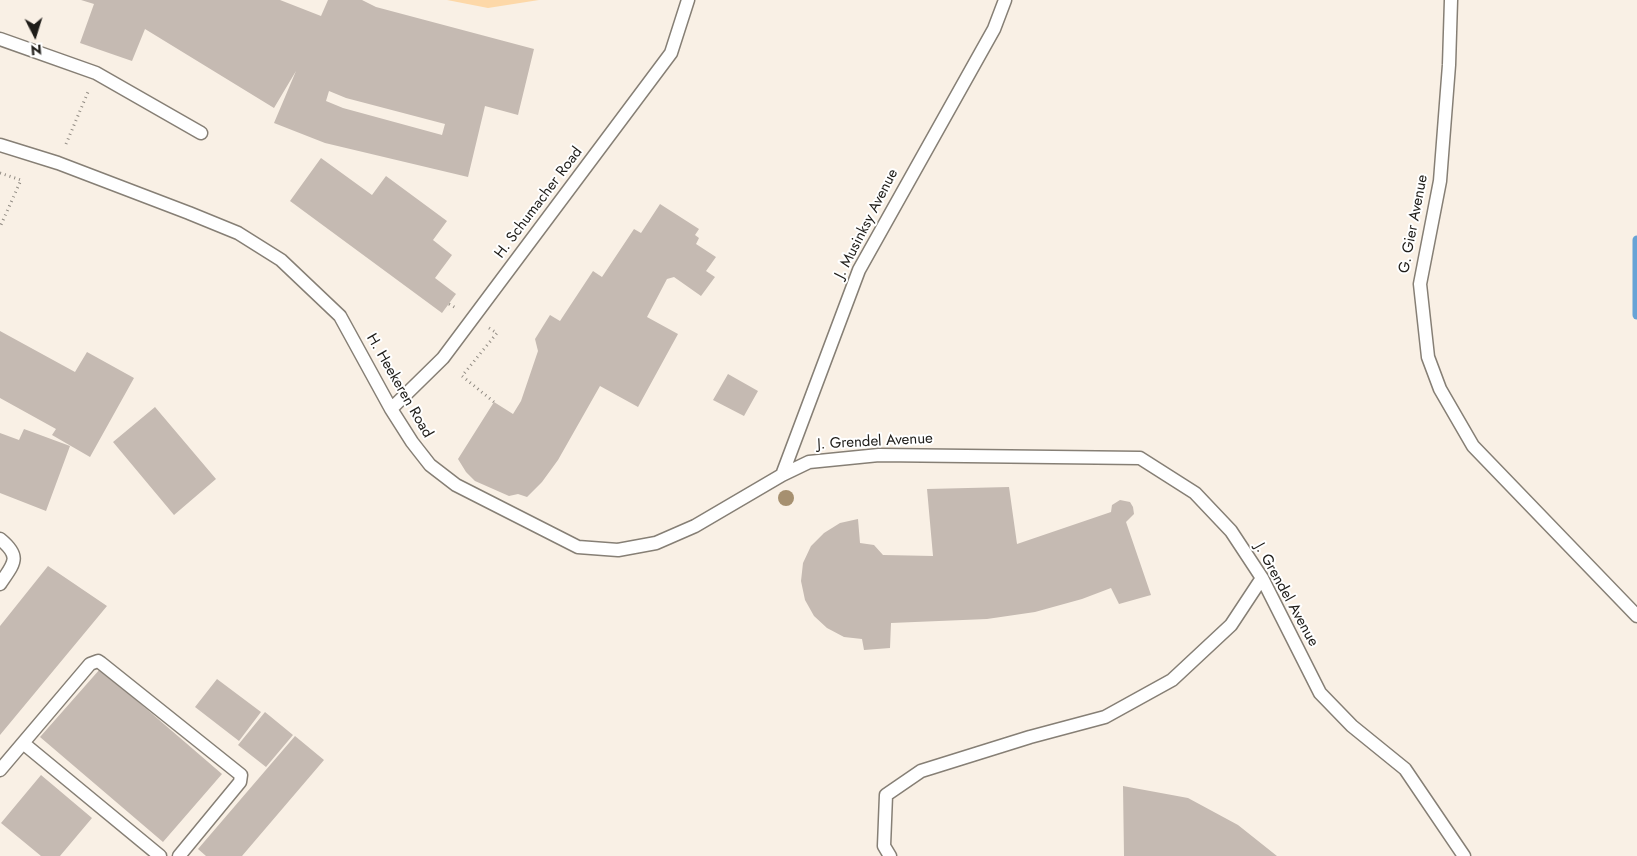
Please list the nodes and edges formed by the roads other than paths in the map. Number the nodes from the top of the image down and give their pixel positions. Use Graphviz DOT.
graph roads {
  1 [pos="688,0"];
  2 [pos="1005,0"];
  3 [pos="1451,0"];
  4 [pos="0,40"];
  5 [pos="201,133"];
  6 [pos="0,144"];
  7 [pos="391,408"];
  8 [pos="782,475"];
  9 [pos="0,538"];
  10 [pos="1262,578"];
  11 [pos="0,584"];
  12 [pos="1637,616"];
  13 [pos="23,742"];
  14 [pos="0,770"];
  15 [pos="160,856"];
  16 [pos="178,856"];
  17 [pos="890,856"];
  18 [pos="1464,856"];
  1 -- 7 [label="lane, H. Schumacher Road"];
  2 -- 8 [label="lane, J. Musinksy Avenue"];
  3 -- 12 [label="lane, G. Gier Avenue"];
  4 -- 5 [label="lane"];
  6 -- 7 [label="lane, H. Heekeren Road"];
  7 -- 8 [label="lane, H. Heekeren Road"];
  8 -- 10 [label="lane, J. Grendel Avenue"];
  9 -- 11 [label="lane"];
  10 -- 17 [label="lane"];
  10 -- 18 [label="lane, J. Grendel Avenue"];
  13 -- 14 [label="lane"];
  13 -- 15 [label="lane"];
  13 -- 16 [label="lane"];
}
